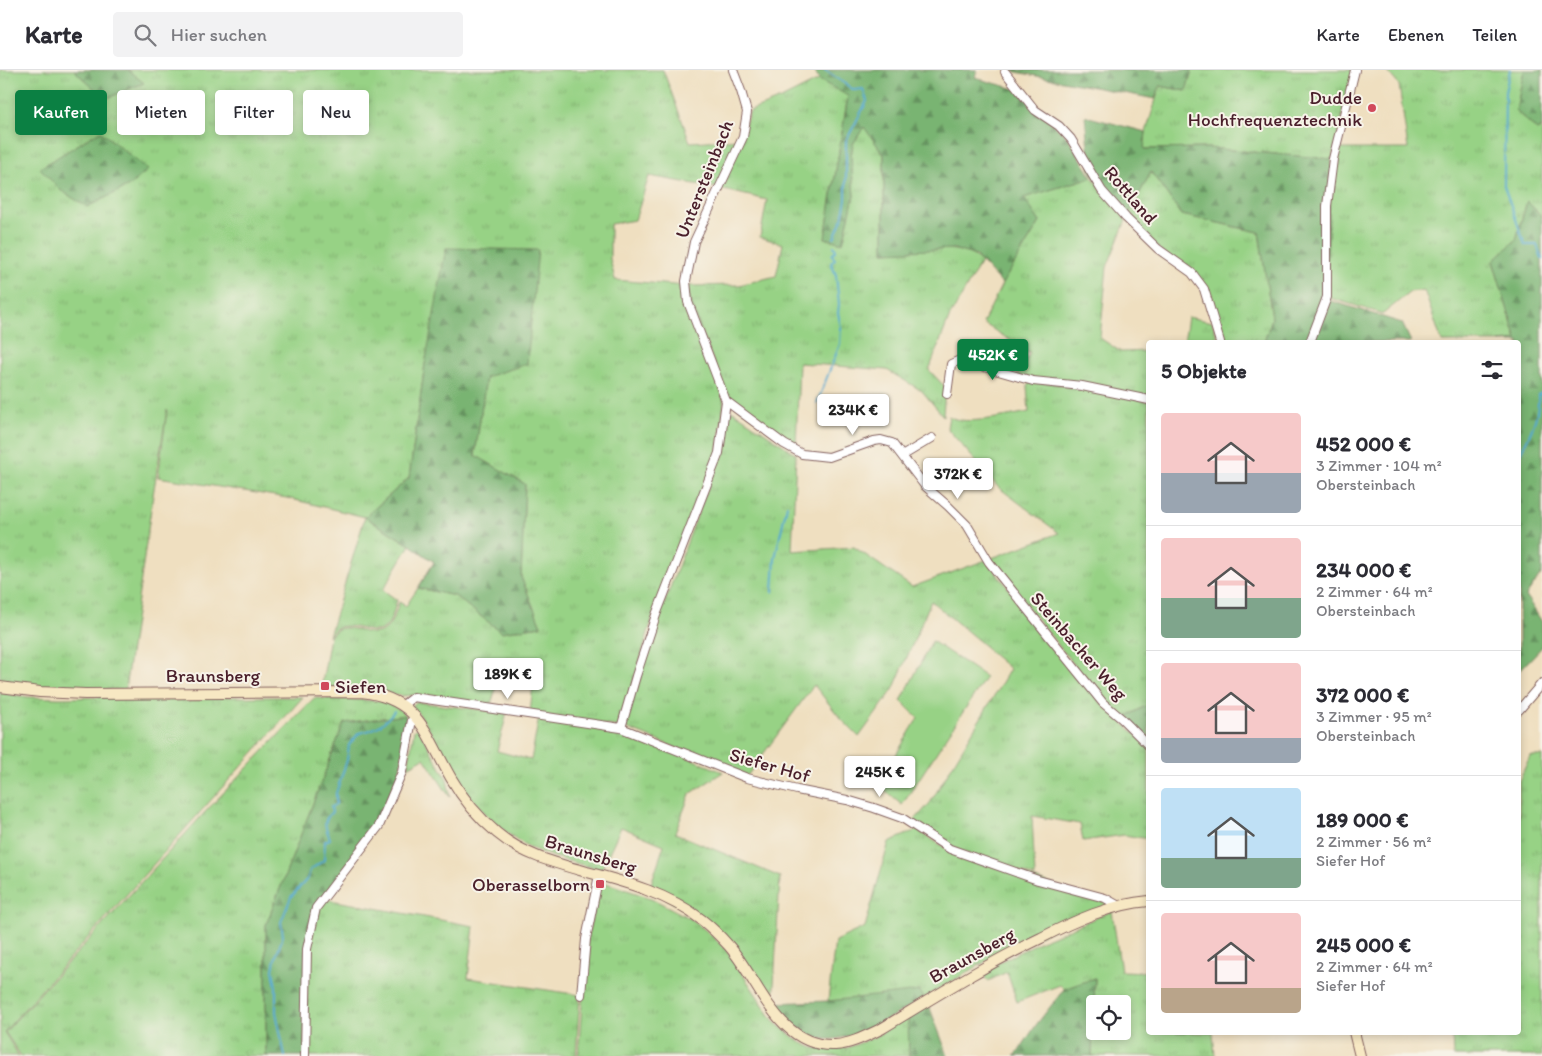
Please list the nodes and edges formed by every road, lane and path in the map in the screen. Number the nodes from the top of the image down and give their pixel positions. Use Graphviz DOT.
graph roads {
  1 [pos="733,70"];
  2 [pos="1355,70"];
  3 [pos="1005,72"];
  4 [pos="1219,340"];
  5 [pos="1311,340"];
  6 [pos="947,394"];
  7 [pos="1146,399"];
  8 [pos="726,401"];
  9 [pos="932,438"];
  10 [pos="902,456"];
  11 [pos="1542,683"];
  12 [pos="0,687"];
  13 [pos="403,705"];
  14 [pos="1521,708"];
  15 [pos="416,717"];
  16 [pos="622,728"];
  17 [pos="1146,743"];
  18 [pos="599,875"];
  19 [pos="1146,902"];
  20 [pos="1119,906"];
  21 [pos="581,995"];
  22 [pos="1355,1035"];
  23 [pos="305,1056"];
  24 [pos="1360,1056"];
  1 -- 8 [label="street, Untersteinbach"];
  2 -- 5 [label="street"];
  3 -- 4 [label="street, Rottland"];
  6 -- 7 [label="street"];
  8 -- 10 [label="street, Steinbacher Weg"];
  8 -- 16 [label="street"];
  9 -- 10 [label="street"];
  10 -- 17 [label="street, Steinbacher Weg"];
  11 -- 14 [label="street"];
  12 -- 13 [label="main road, Braunsberg"];
  13 -- 15 [label="main road, Braunsberg"];
  13 -- 16 [label="street, Siefer Hof"];
  15 -- 18 [label="main road, Braunsberg"];
  15 -- 23 [label="street"];
  16 -- 20 [label="street, Siefer Hof"];
  18 -- 20 [label="main road, Braunsberg"];
  18 -- 21 [label="street"];
  19 -- 20 [label="main road, Braunsberg"];
  22 -- 24 [label="main road"];
}
